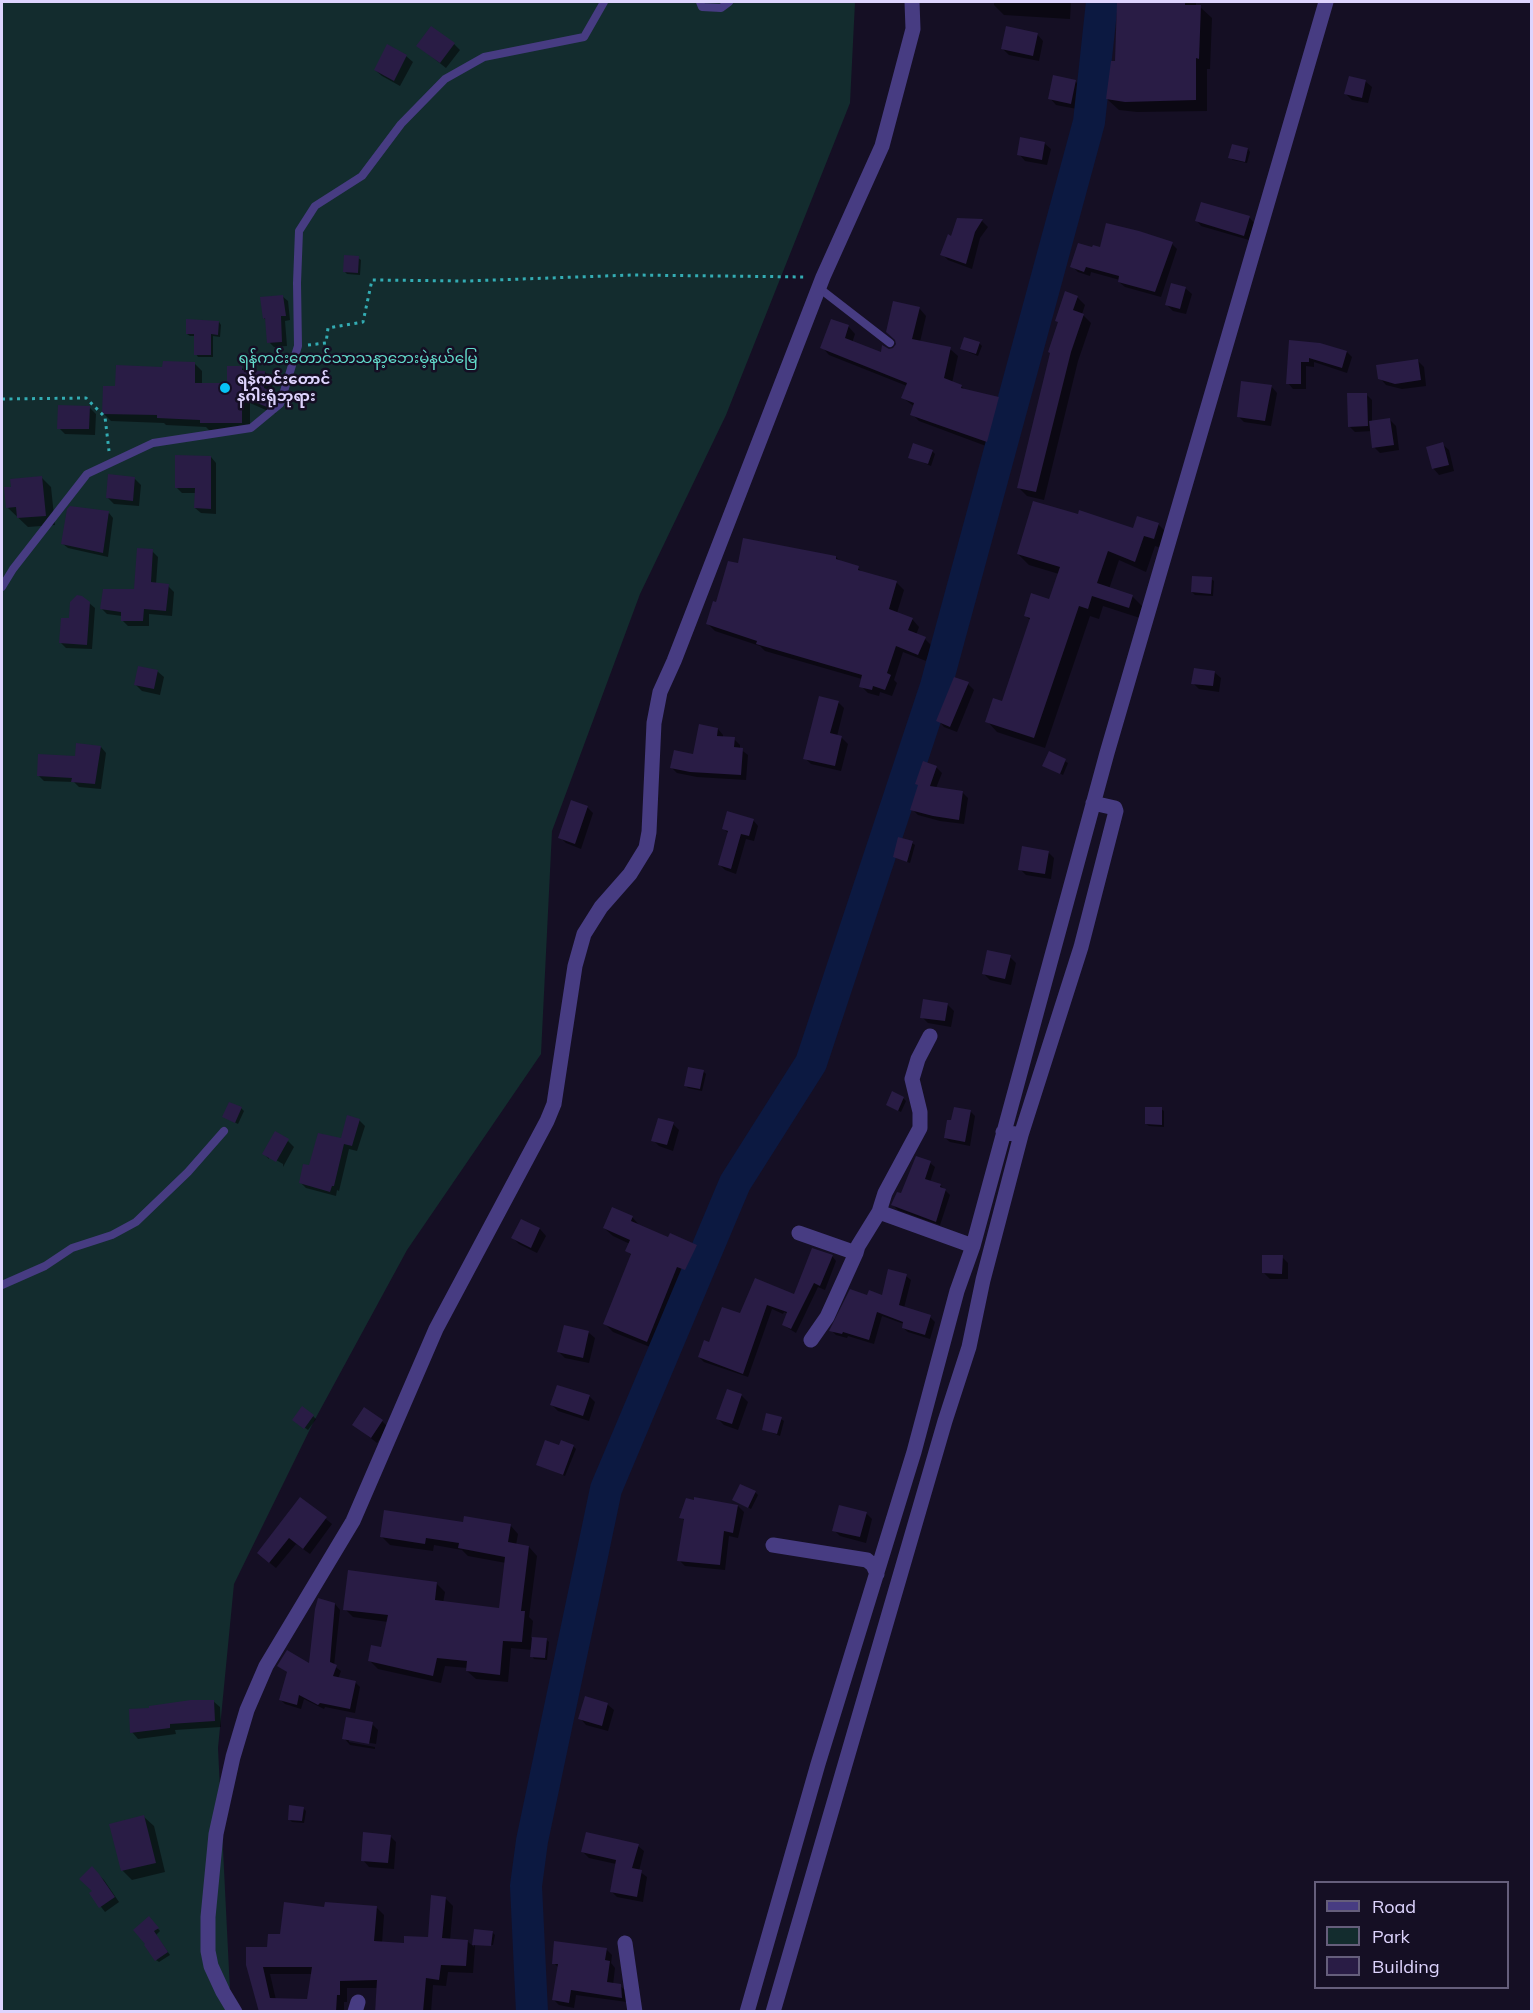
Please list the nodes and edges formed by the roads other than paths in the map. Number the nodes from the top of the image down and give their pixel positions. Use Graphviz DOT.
graph roads {
  1 [pos="604,2"];
  2 [pos="700,2"];
  3 [pos="729,2"];
  4 [pos="912,2"];
  5 [pos="1326,2"];
  6 [pos="821,283"];
  7 [pos="891,343"];
  8 [pos="2,587"];
  9 [pos="1102,805"];
  10 [pos="930,1036"];
  11 [pos="224,1131"];
  12 [pos="1012,1134"];
  13 [pos="879,1212"];
  14 [pos="799,1233"];
  15 [pos="974,1246"];
  16 [pos="856,1253"];
  17 [pos="973,1279"];
  18 [pos="2,1285"];
  19 [pos="811,1340"];
  20 [pos="773,1545"];
  21 [pos="877,1574"];
  22 [pos="625,1943"];
  23 [pos="236,2012"];
  24 [pos="635,2012"];
  25 [pos="747,2012"];
  26 [pos="773,2012"];
  1 -- 8 [label="lane"];
  2 -- 3 [label="lane"];
  4 -- 6 [label="street"];
  5 -- 9 [label="street"];
  6 -- 7 [label="lane"];
  6 -- 23 [label="street"];
  9 -- 12 [label="street"];
  9 -- 12 [label="street"];
  10 -- 13 [label="street"];
  11 -- 18 [label="lane"];
  12 -- 15 [label="street"];
  12 -- 17 [label="street"];
  13 -- 15 [label="street"];
  13 -- 16 [label="street"];
  14 -- 16 [label="street"];
  15 -- 17 [label="street"];
  16 -- 19 [label="street"];
  17 -- 21 [label="street"];
  17 -- 26 [label="street"];
  20 -- 21 [label="street"];
  21 -- 25 [label="street"];
  22 -- 24 [label="street"];
}
